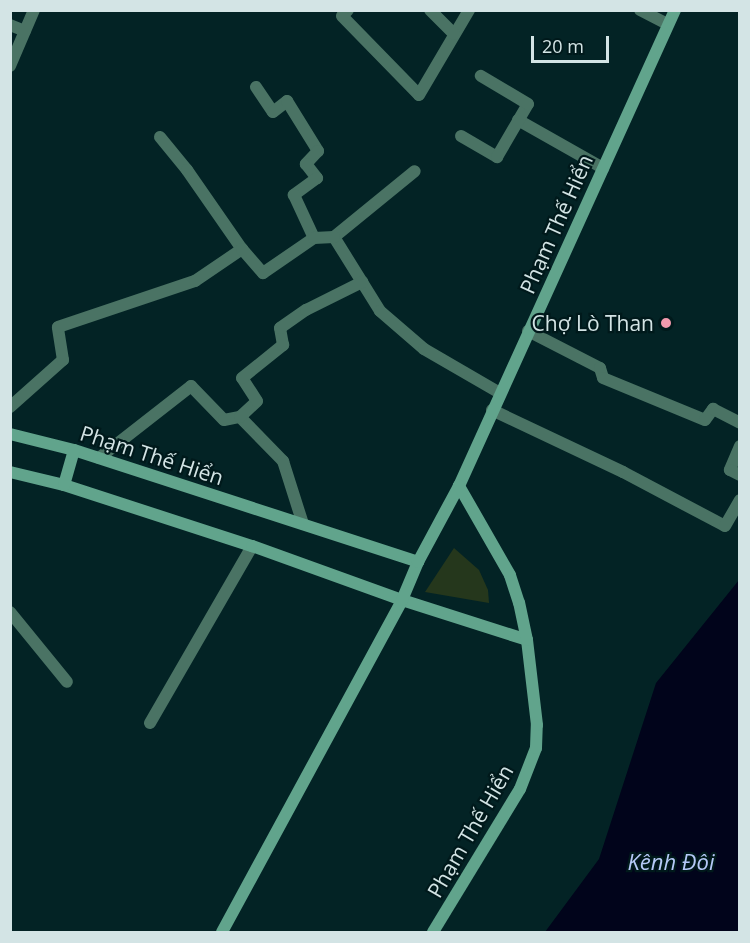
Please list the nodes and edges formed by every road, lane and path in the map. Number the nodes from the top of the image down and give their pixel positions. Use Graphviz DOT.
graph roads {
  1 [pos="34,10"];
  2 [pos="348,10"];
  3 [pos="430,10"];
  4 [pos="470,10"];
  5 [pos="640,10"];
  6 [pos="675,10"];
  7 [pos="668,24"];
  8 [pos="10,25"];
  9 [pos="25,31"];
  10 [pos="454,34"];
  11 [pos="10,66"];
  12 [pos="481,76"];
  13 [pos="256,87"];
  14 [pos="518,120"];
  15 [pos="461,136"];
  16 [pos="160,137"];
  17 [pos="603,168"];
  18 [pos="415,171"];
  19 [pos="334,237"];
  20 [pos="314,238"];
  21 [pos="242,249"];
  22 [pos="362,282"];
  23 [pos="528,331"];
  24 [pos="500,393"];
  25 [pos="10,407"];
  26 [pos="492,410"];
  27 [pos="240,417"];
  28 [pos="740,423"];
  29 [pos="10,434"];
  30 [pos="740,446"];
  31 [pos="74,450"];
  32 [pos="99,458"];
  33 [pos="10,472"];
  34 [pos="740,475"];
  35 [pos="64,485"];
  36 [pos="459,486"];
  37 [pos="740,500"];
  38 [pos="303,524"];
  39 [pos="252,546"];
  40 [pos="418,562"];
  41 [pos="402,600"];
  42 [pos="10,612"];
  43 [pos="527,640"];
  44 [pos="67,682"];
  45 [pos="150,723"];
  46 [pos="222,933"];
  47 [pos="433,933"];
  1 -- 9 [label="street"];
  2 -- 10 [label="street"];
  3 -- 10 [label="street"];
  4 -- 10 [label="street"];
  5 -- 7 [label="street"];
  6 -- 7 [label="main road, Phạm Thế Hiển"];
  7 -- 17 [label="main road, Phạm Thế Hiển"];
  8 -- 9 [label="street"];
  9 -- 11 [label="street"];
  12 -- 14 [label="street"];
  13 -- 20 [label="street"];
  14 -- 15 [label="street"];
  14 -- 17 [label="street"];
  16 -- 21 [label="street"];
  17 -- 23 [label="main road, Phạm Thế Hiển"];
  18 -- 19 [label="street"];
  19 -- 20 [label="street"];
  19 -- 22 [label="street"];
  20 -- 21 [label="street"];
  21 -- 25 [label="street"];
  22 -- 24 [label="street"];
  22 -- 27 [label="street"];
  23 -- 24 [label="main road, Phạm Thế Hiển"];
  23 -- 28 [label="street"];
  24 -- 26 [label="main road, Phạm Thế Hiển"];
  26 -- 36 [label="main road, Phạm Thế Hiển"];
  26 -- 37 [label="street"];
  27 -- 32 [label="street"];
  27 -- 38 [label="street"];
  29 -- 31 [label="main road, Phạm Thế Hiển"];
  30 -- 34 [label="street"];
  31 -- 32 [label="main road, Phạm Thế Hiển"];
  31 -- 35 [label="main road"];
  32 -- 38 [label="main road, Phạm Thế Hiển"];
  33 -- 35 [label="main road"];
  35 -- 39 [label="main road"];
  36 -- 40 [label="main road, Phạm Thế Hiển"];
  36 -- 43 [label="main road, Phạm Thế Hiển"];
  38 -- 40 [label="main road, Phạm Thế Hiển"];
  39 -- 41 [label="main road"];
  39 -- 45 [label="street"];
  40 -- 41 [label="main road, Phạm Thế Hiển"];
  41 -- 43 [label="main road"];
  41 -- 46 [label="main road, Phạm Thế Hiển"];
  42 -- 44 [label="street"];
  43 -- 47 [label="main road, Phạm Thế Hiển"];
}
